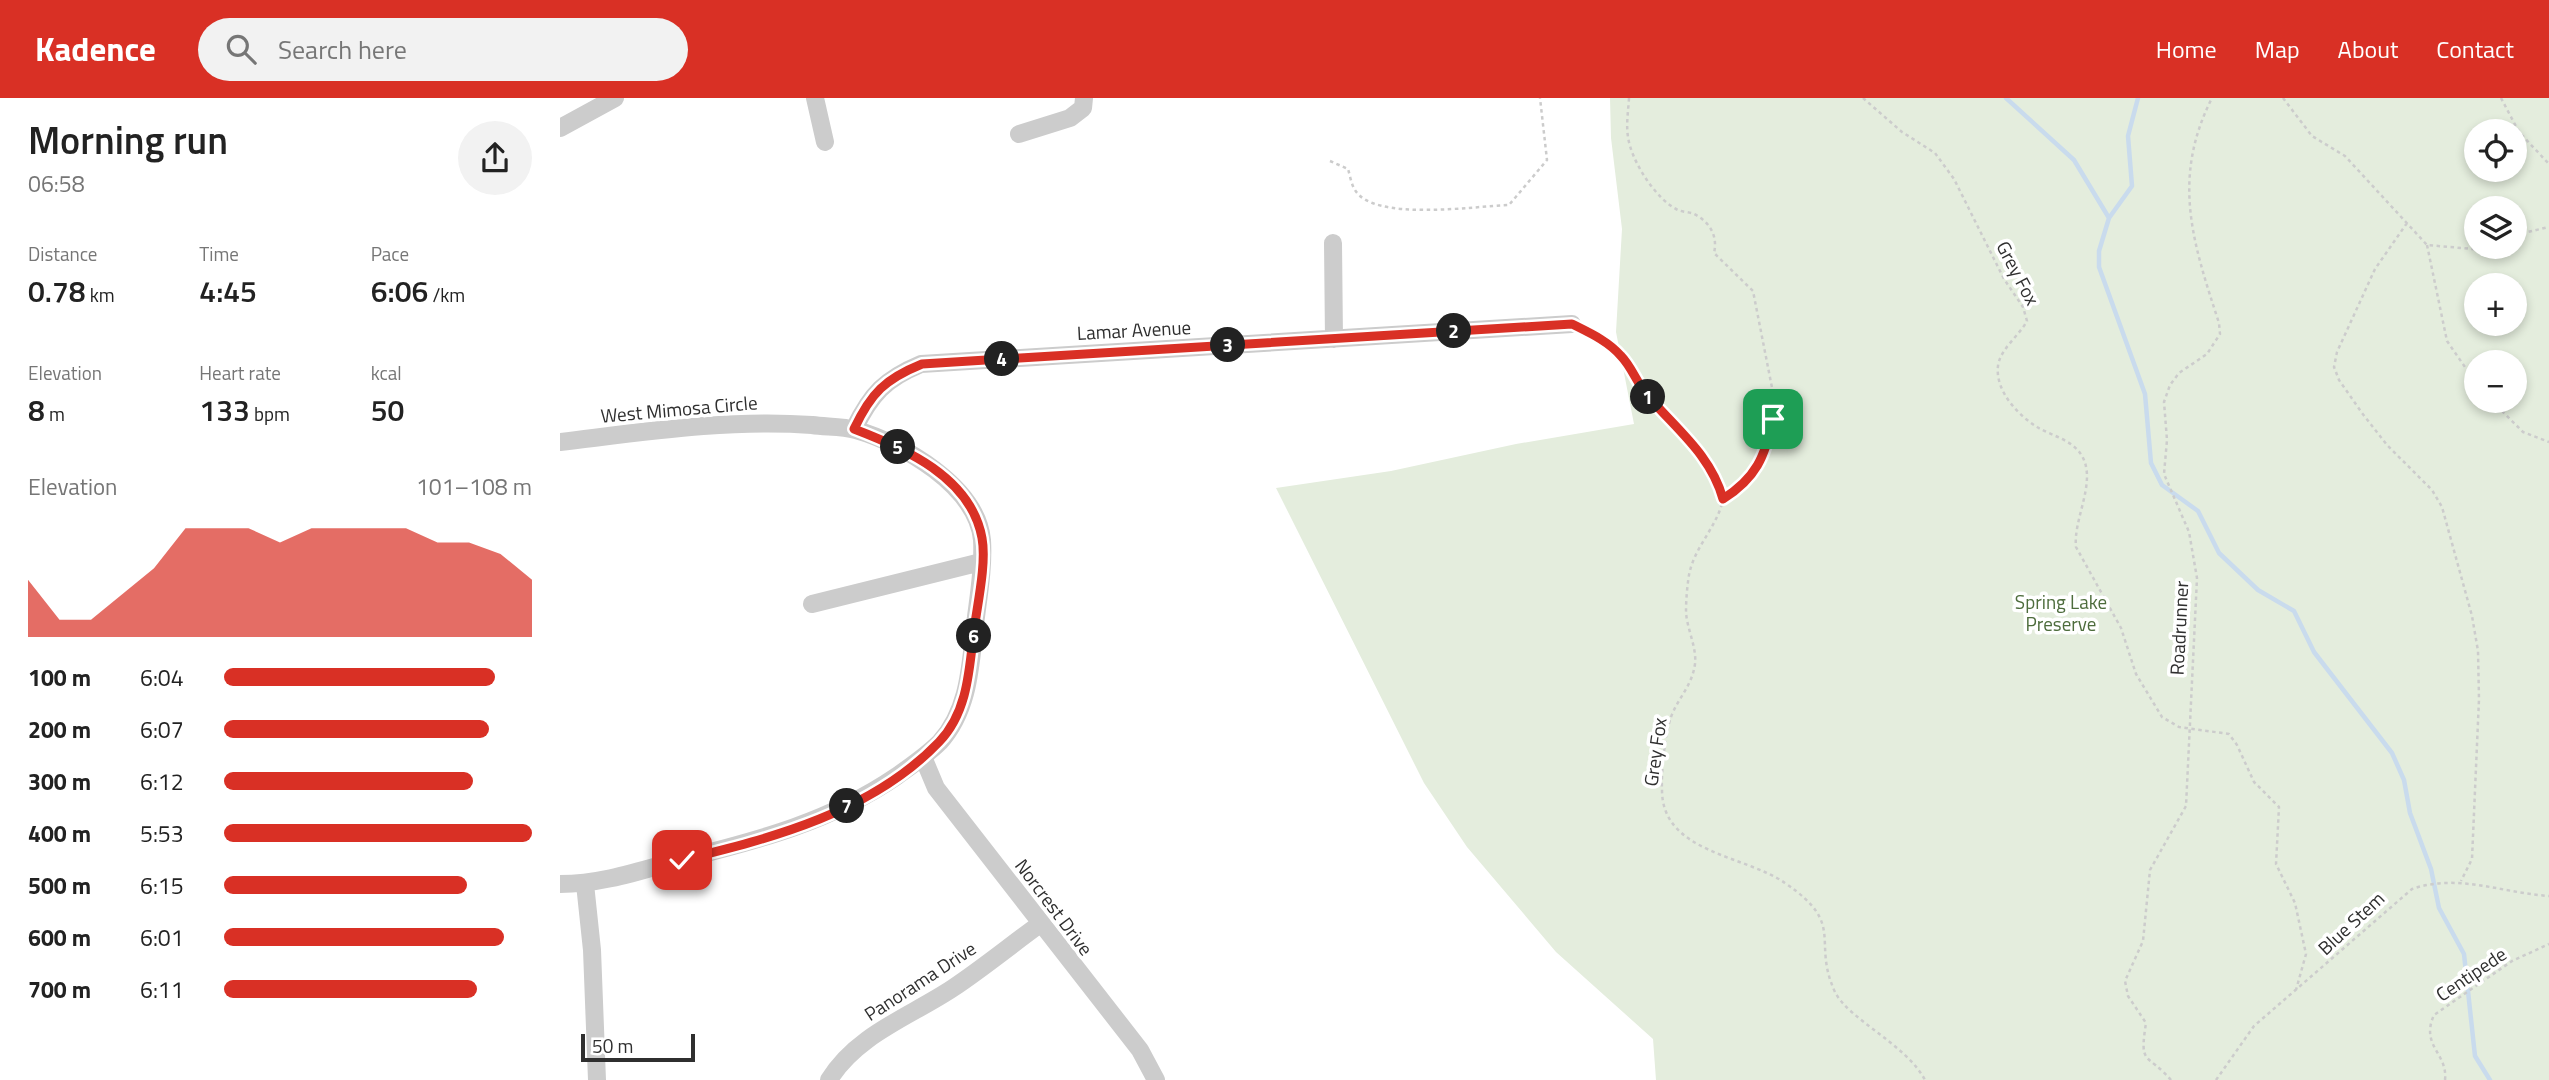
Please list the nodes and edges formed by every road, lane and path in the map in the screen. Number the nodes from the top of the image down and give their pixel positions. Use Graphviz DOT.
graph roads {
  1 [pos="615,98"];
  2 [pos="816,98"];
  3 [pos="1084,98"];
  4 [pos="1541,98"];
  5 [pos="1629,98"];
  6 [pos="1863,98"];
  7 [pos="2212,98"];
  8 [pos="2283,98"];
  9 [pos="2501,98"];
  10 [pos="560,128"];
  11 [pos="1019,134"];
  12 [pos="825,142"];
  13 [pos="1330,161"];
  14 [pos="2549,164"];
  15 [pos="2407,223"];
  16 [pos="2549,227"];
  17 [pos="2527,232"];
  18 [pos="1333,243"];
  19 [pos="2427,245"];
  20 [pos="2464,248"];
  21 [pos="1572,324"];
  22 [pos="1334,339"];
  23 [pos="2464,366"];
  24 [pos="2504,413"];
  25 [pos="854,429"];
  26 [pos="560,442"];
  27 [pos="2549,442"];
  28 [pos="1723,499"];
  29 [pos="981,562"];
  30 [pos="812,604"];
  31 [pos="2188,728"];
  32 [pos="923,757"];
  33 [pos="2460,881"];
  34 [pos="560,884"];
  35 [pos="585,884"];
  36 [pos="2549,896"];
  37 [pos="1040,923"];
  38 [pos="2549,944"];
  39 [pos="2296,990"];
  40 [pos="597,1080"];
  41 [pos="829,1080"];
  42 [pos="1156,1080"];
  43 [pos="1925,1080"];
  44 [pos="2171,1080"];
  45 [pos="2216,1080"];
  46 [pos="2445,1080"];
  1 -- 10 [label="street"];
  2 -- 12 [label="street"];
  3 -- 11 [label="street"];
  4 -- 13 [label="path"];
  5 -- 28 [label="path, Grey Fox"];
  6 -- 31 [label="path, Grey Fox"];
  7 -- 31 [label="path, Roadrunner"];
  8 -- 15 [label="path"];
  9 -- 14 [label="path"];
  15 -- 19 [label="path"];
  15 -- 33 [label="path"];
  16 -- 17 [label="path"];
  18 -- 22 [label="street"];
  19 -- 20 [label="path"];
  19 -- 23 [label="path"];
  21 -- 22 [label="street, Lamar Avenue"];
  21 -- 28 [label="path"];
  22 -- 25 [label="street, Lamar Avenue"];
  24 -- 27 [label="path"];
  25 -- 26 [label="street, West Mimosa Circle"];
  25 -- 29 [label="street, West Mimosa Circle"];
  28 -- 43 [label="path, Grey Fox"];
  29 -- 30 [label="street"];
  29 -- 32 [label="street, West Mimosa Circle"];
  31 -- 39 [label="path, Grey Fox"];
  31 -- 44 [label="path, Roadrunner"];
  32 -- 35 [label="street, West Mimosa Circle"];
  32 -- 37 [label="street, Norcrest Drive"];
  33 -- 36 [label="path, Blue Stem"];
  33 -- 39 [label="path, Blue Stem"];
  34 -- 35 [label="street, West Mimosa Circle"];
  35 -- 40 [label="street"];
  37 -- 41 [label="street, Panorama Drive"];
  37 -- 42 [label="street, Norcrest Drive"];
  38 -- 46 [label="path, Centipede"];
  39 -- 45 [label="path, Blue Stem"];
}
